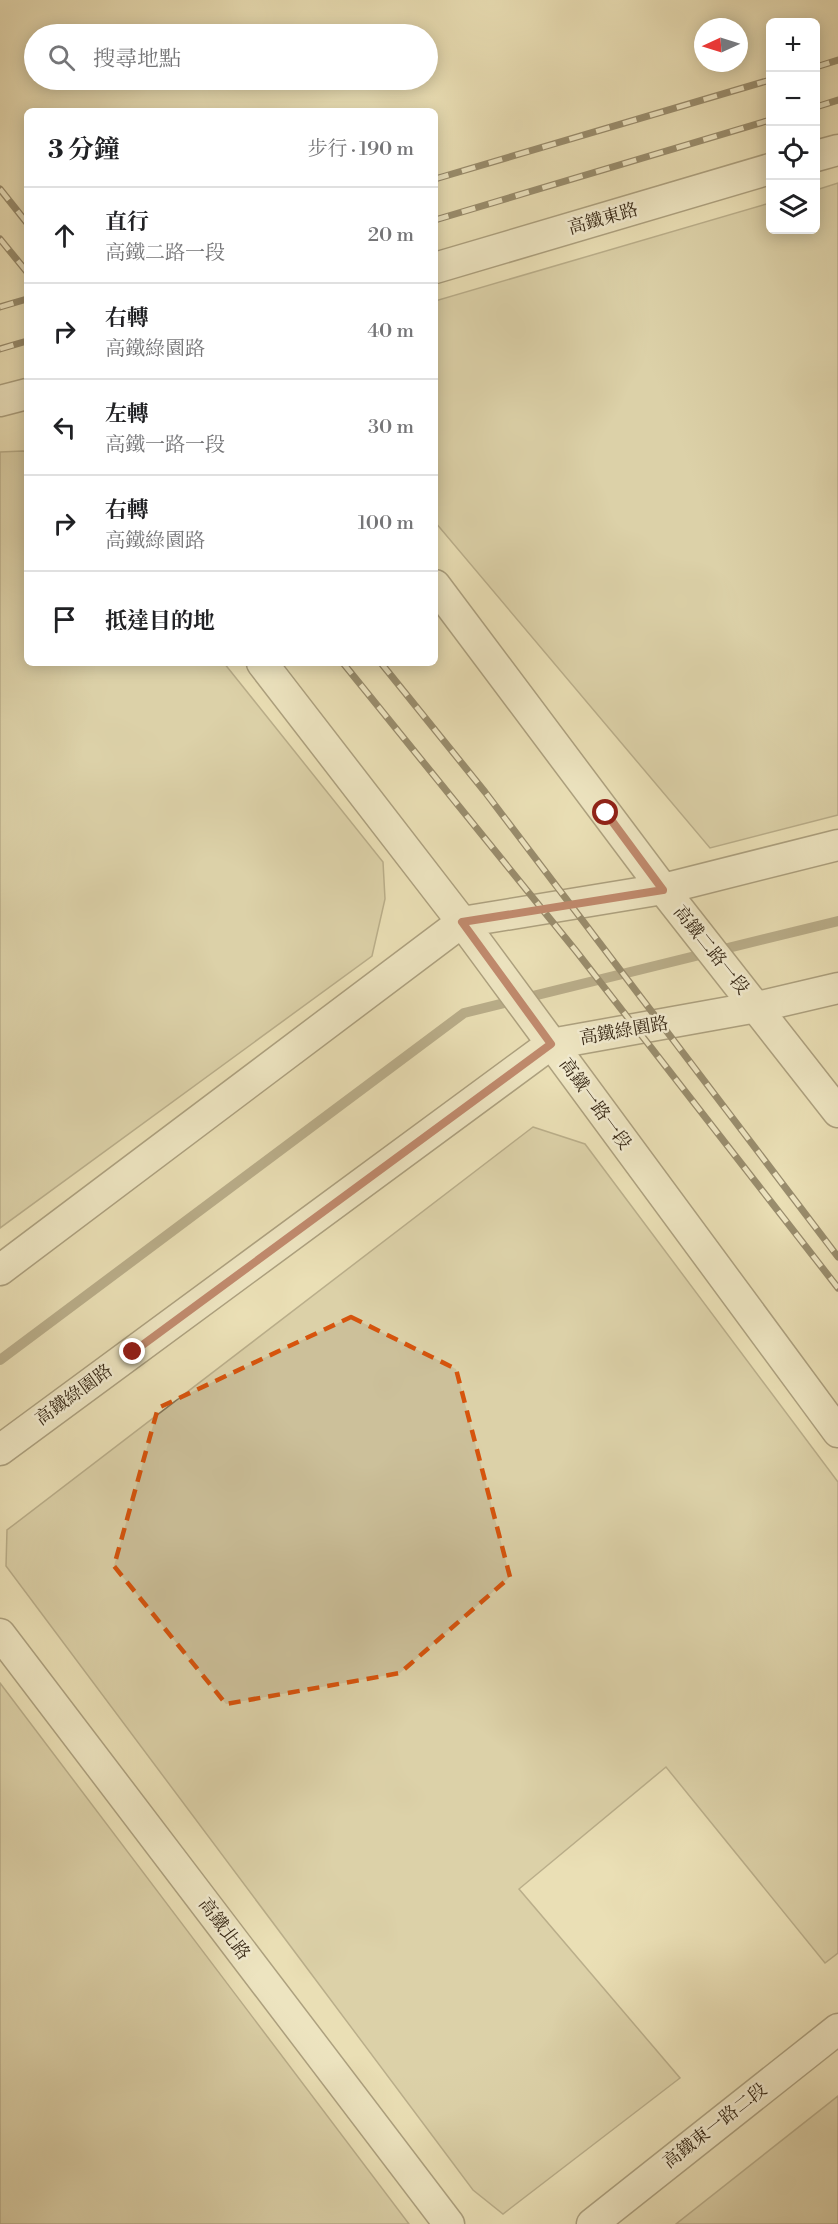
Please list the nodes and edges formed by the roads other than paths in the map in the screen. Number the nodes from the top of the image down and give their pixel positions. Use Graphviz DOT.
graph roads {
  1 [pos="838,150"];
  2 [pos="820,155"];
  3 [pos="766,170"];
  4 [pos="438,267"];
  5 [pos="24,395"];
  6 [pos="0,402"];
  7 [pos="438,589"];
  8 [pos="264,666"];
  9 [pos="838,845"];
  10 [pos="663,890"];
  11 [pos="462,922"];
  12 [pos="838,988"];
  13 [pos="757,1007"];
  14 [pos="551,1044"];
  15 [pos="838,1112"];
  16 [pos="0,1270"];
  17 [pos="838,1432"];
  18 [pos="0,1450"];
  19 [pos="0,1634"];
  20 [pos="838,2029"];
  21 [pos="448,2224"];
  22 [pos="592,2224"];
  1 -- 2 [label="street"];
  3 -- 4 [label="street, 高鐵東路"];
  5 -- 6 [label="street"];
  7 -- 10 [label="street, 高鐵二路一段"];
  8 -- 11 [label="street, 高鐵一路一段"];
  9 -- 10 [label="street"];
  10 -- 11 [label="street"];
  10 -- 13 [label="street, 高鐵二路一段"];
  11 -- 14 [label="street, 高鐵一路一段"];
  11 -- 16 [label="street"];
  12 -- 13 [label="street, 高鐵綠園路"];
  13 -- 14 [label="street, 高鐵綠園路"];
  13 -- 15 [label="street, 高鐵二路一段"];
  14 -- 17 [label="street, 高鐵一路一段"];
  14 -- 18 [label="street, 高鐵綠園路"];
  19 -- 21 [label="street, 高鐵北路"];
  20 -- 22 [label="street, 高鐵東一路二段"];
}
